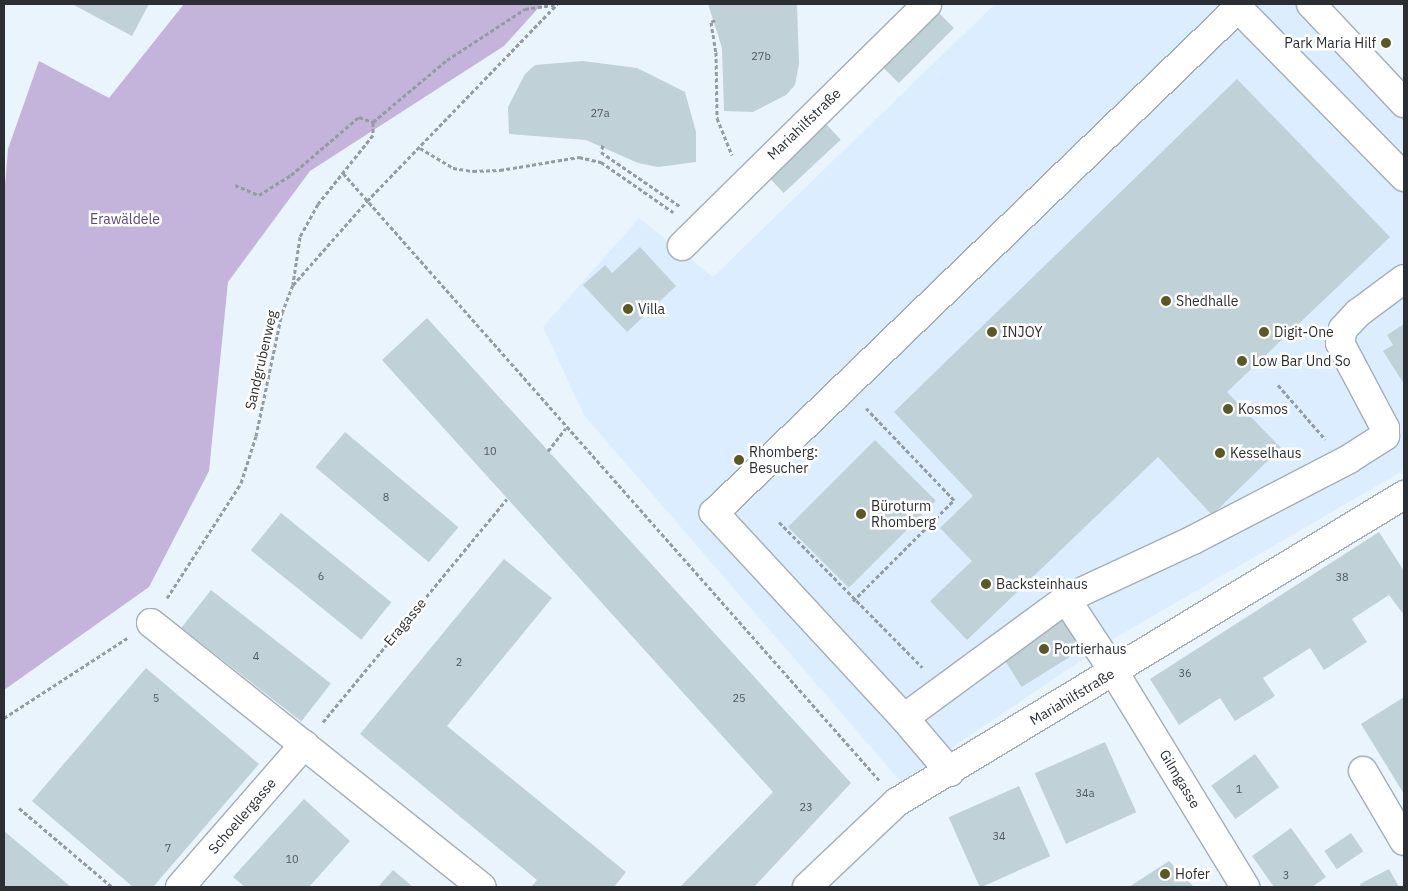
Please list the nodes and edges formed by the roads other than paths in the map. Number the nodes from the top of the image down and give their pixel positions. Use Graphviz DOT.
graph roads {
  1 [pos="927,4"];
  2 [pos="1311,4"];
  3 [pos="1404,103"];
  4 [pos="1404,177"];
  5 [pos="690,237"];
  6 [pos="1404,279"];
  7 [pos="1404,495"];
  8 [pos="1066,599"];
  9 [pos="151,623"];
  10 [pos="1114,672"];
  11 [pos="904,718"];
  12 [pos="304,744"];
  13 [pos="1363,770"];
  14 [pos="950,772"];
  15 [pos="1404,841"];
  16 [pos="180,887"];
  17 [pos="482,887"];
  18 [pos="807,887"];
  19 [pos="1245,887"];
  1 -- 5 [label="street, Mariahilfstraße"];
  2 -- 3 [label="street"];
  4 -- 11 [label="street"];
  6 -- 8 [label="street"];
  7 -- 10 [label="street, Mariahilfstraße"];
  8 -- 10 [label="street, Gilmgasse"];
  8 -- 11 [label="street"];
  9 -- 12 [label="street"];
  10 -- 14 [label="street, Mariahilfstraße"];
  10 -- 19 [label="street, Gilmgasse"];
  11 -- 14 [label="street"];
  12 -- 16 [label="street, Schoellergasse"];
  12 -- 17 [label="street"];
  13 -- 15 [label="street"];
  14 -- 18 [label="street, Mariahilfstraße"];
}
